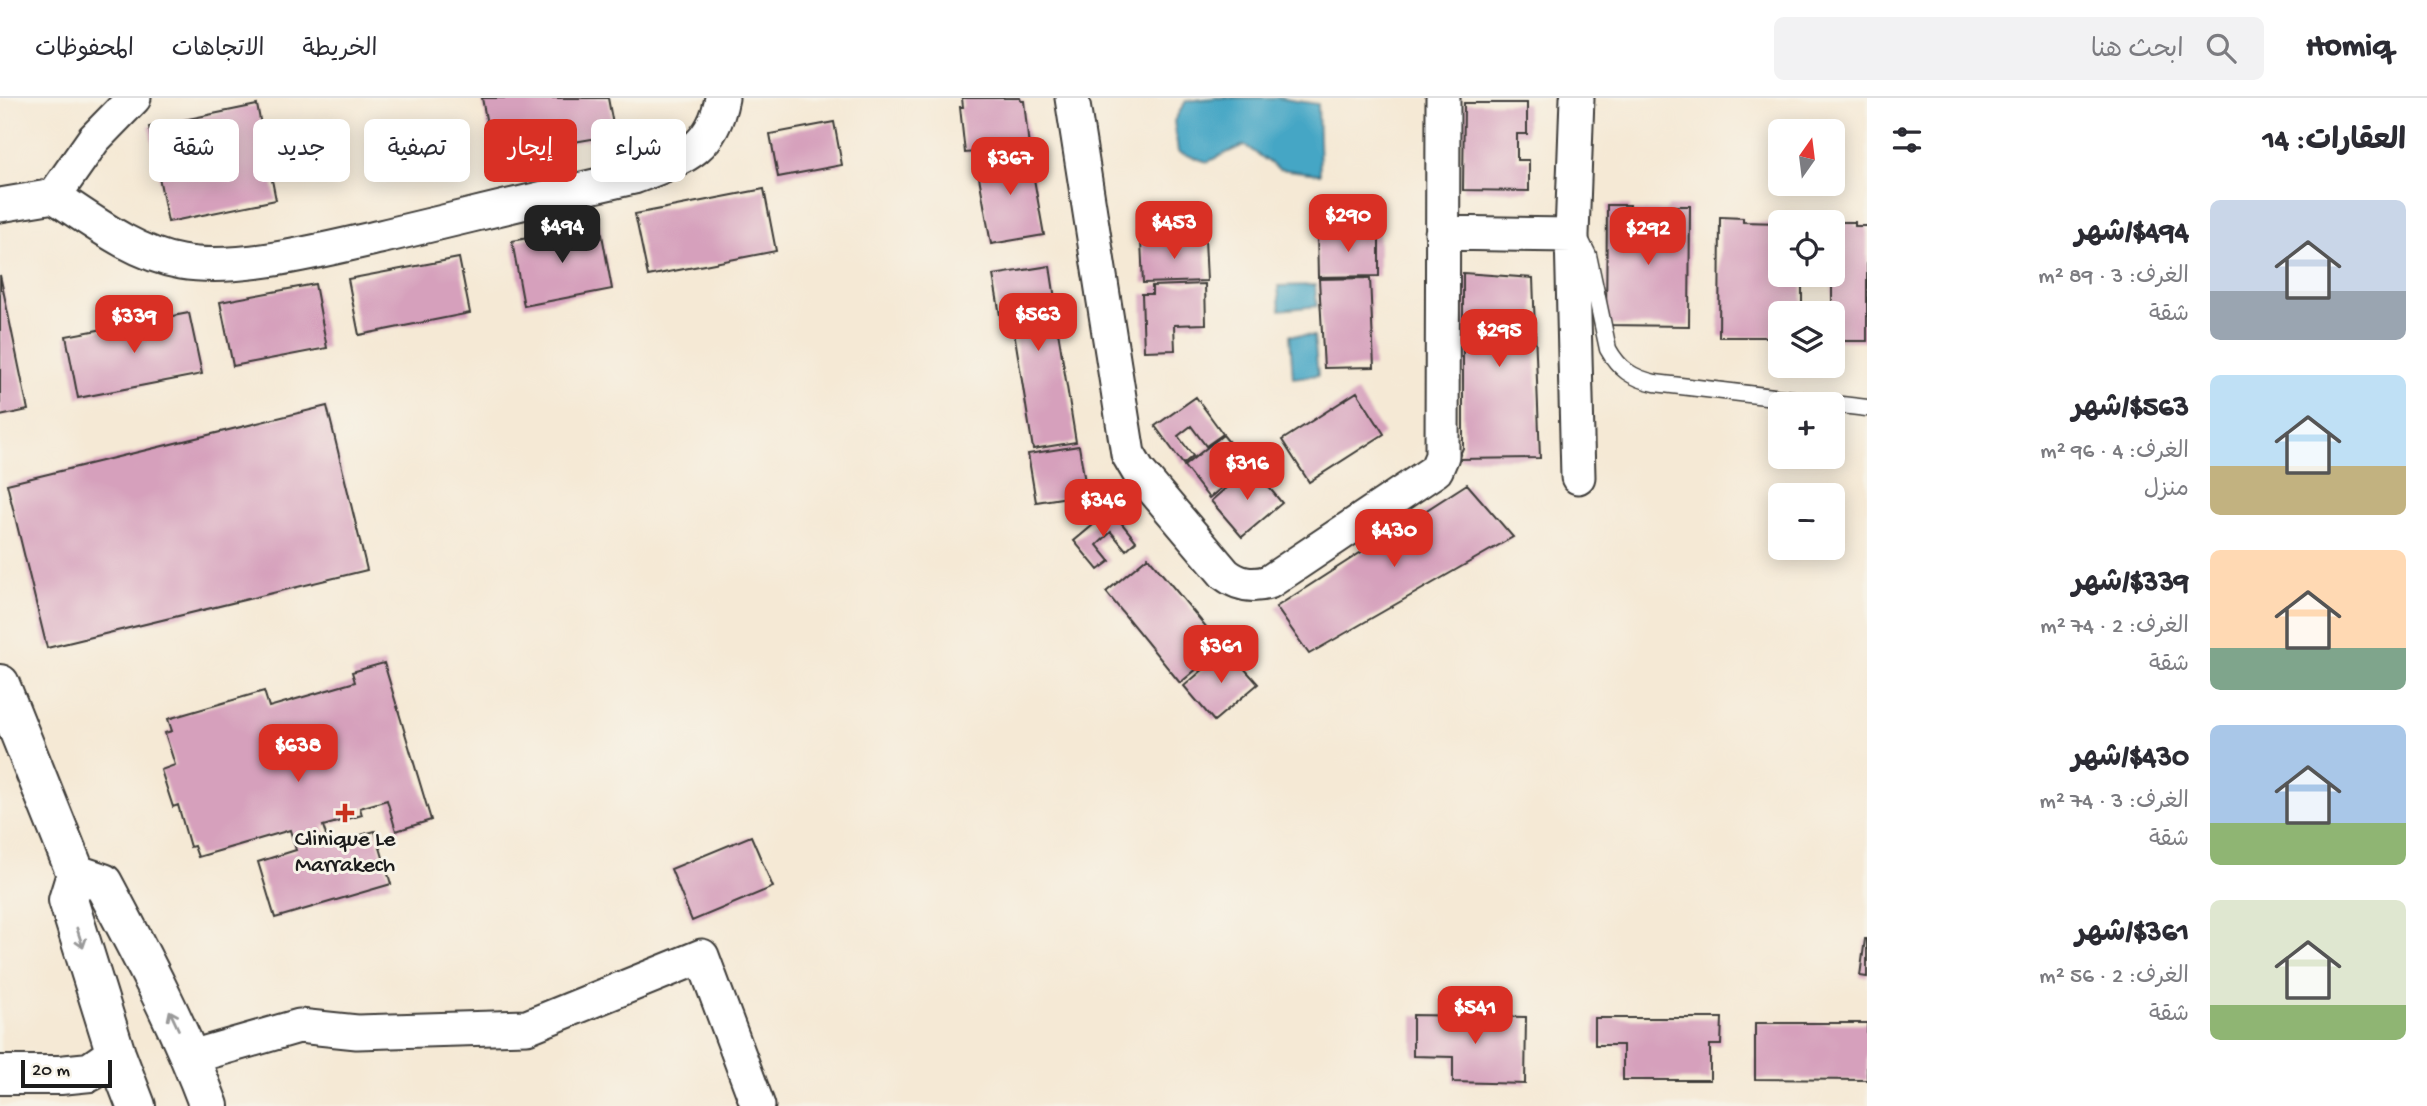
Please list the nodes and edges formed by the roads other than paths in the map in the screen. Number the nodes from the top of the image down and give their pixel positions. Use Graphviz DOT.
graph roads {
  1 [pos="134,98"];
  2 [pos="722,98"];
  3 [pos="1072,98"];
  4 [pos="1443,98"];
  5 [pos="1577,98"];
  6 [pos="54,196"];
  7 [pos="0,205"];
  8 [pos="1442,233"];
  9 [pos="1573,235"];
  10 [pos="1867,408"];
  11 [pos="1578,477"];
  12 [pos="0,684"];
  13 [pos="76,874"];
  14 [pos="154,978"];
  15 [pos="99,999"];
  16 [pos="116,1054"];
  17 [pos="191,1057"];
  18 [pos="0,1075"];
  19 [pos="136,1106"];
  20 [pos="209,1106"];
  21 [pos="758,1106"];
  1 -- 6 [label="street"];
  2 -- 6 [label="street"];
  3 -- 8 [label="street"];
  4 -- 8 [label="street"];
  5 -- 9 [label="street"];
  6 -- 7 [label="street"];
  8 -- 9 [label="street"];
  9 -- 10 [label="lane"];
  9 -- 11 [label="street"];
  12 -- 13 [label="street"];
  13 -- 14 [label="street"];
  13 -- 15 [label="street, one-way"];
  14 -- 15 [label="street"];
  17 -- 14 [label="street, one-way"];
  15 -- 16 [label="street"];
  16 -- 18 [label="street"];
  16 -- 19 [label="street"];
  17 -- 20 [label="street"];
  17 -- 21 [label="street"];
}
